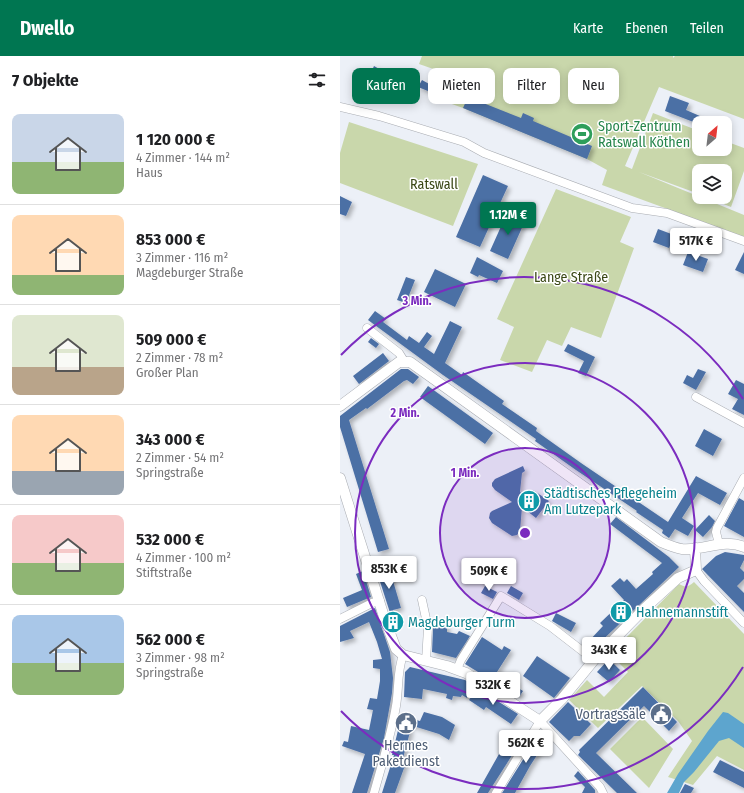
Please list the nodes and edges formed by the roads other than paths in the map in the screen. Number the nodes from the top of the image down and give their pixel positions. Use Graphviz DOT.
graph roads {
  1 [pos="340,107"];
  2 [pos="744,241"];
  3 [pos="367,328"];
  4 [pos="404,361"];
  5 [pos="696,397"];
  6 [pos="340,405"];
  7 [pos="744,423"];
  8 [pos="340,478"];
  9 [pos="744,478"];
  10 [pos="719,544"];
  11 [pos="744,547"];
  12 [pos="692,549"];
  13 [pos="696,570"];
  14 [pos="422,600"];
  15 [pos="380,601"];
  16 [pos="340,619"];
  17 [pos="744,623"];
  18 [pos="403,655"];
  19 [pos="594,660"];
  20 [pos="426,661"];
  21 [pos="457,669"];
  22 [pos="540,721"];
  23 [pos="374,793"];
  24 [pos="496,793"];
  25 [pos="603,793"];
  1 -- 2 [label="street"];
  3 -- 4 [label="street"];
  4 -- 6 [label="main road"];
  4 -- 12 [label="main road"];
  5 -- 7 [label="street"];
  8 -- 15 [label="main road"];
  9 -- 10 [label="street"];
  10 -- 11 [label="main road"];
  10 -- 12 [label="main road"];
  12 -- 13 [label="main road"];
  13 -- 17 [label="street"];
  13 -- 19 [label="main road"];
  14 -- 20 [label="street"];
  15 -- 16 [label="street"];
  15 -- 18 [label="main road"];
  18 -- 20 [label="main road"];
  18 -- 23 [label="street"];
  19 -- 21 [label="street"];
  19 -- 22 [label="main road"];
  20 -- 21 [label="main road"];
  21 -- 22 [label="main road"];
  22 -- 24 [label="street"];
  22 -- 25 [label="street"];
}
